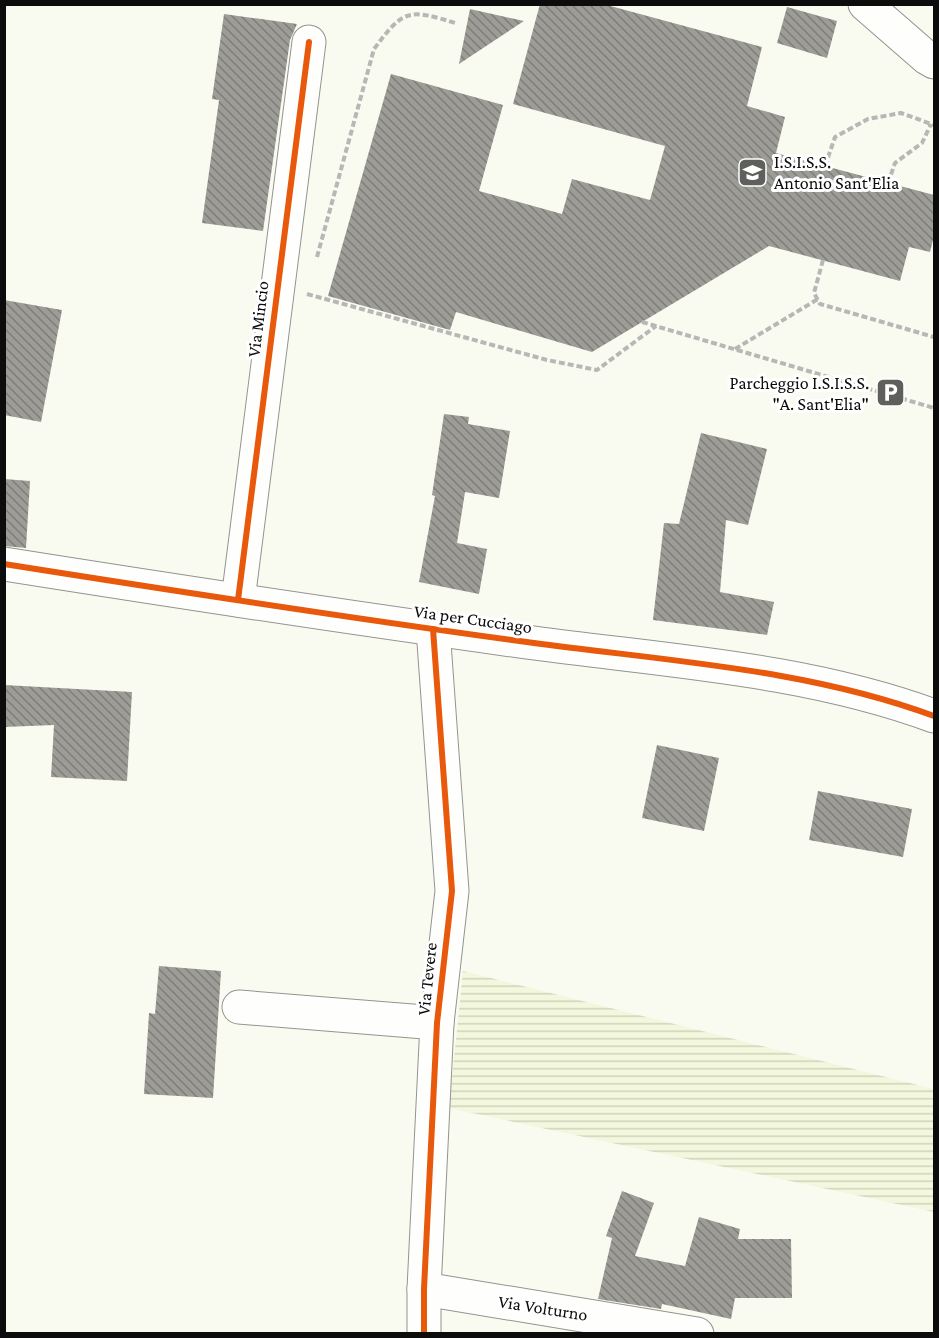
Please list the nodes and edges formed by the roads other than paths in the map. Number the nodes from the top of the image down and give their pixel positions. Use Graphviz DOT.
graph roads {
  1 [pos="865,4"];
  2 [pos="309,42"];
  3 [pos="934,62"];
  4 [pos="4,564"];
  5 [pos="238,600"];
  6 [pos="433,629"];
  7 [pos="934,716"];
  8 [pos="239,1008"];
  9 [pos="437,1023"];
  10 [pos="424,1289"];
  11 [pos="424,1334"];
  12 [pos="698,1334"];
  1 -- 3 [label="street"];
  2 -- 5 [label="street, Via Mincio"];
  4 -- 5 [label="street, Via per Cucciago"];
  5 -- 6 [label="street, Via per Cucciago"];
  6 -- 7 [label="street, Via per Cucciago"];
  6 -- 9 [label="street, Via Tevere"];
  8 -- 9 [label="street"];
  9 -- 10 [label="street, Via Tevere"];
  10 -- 11 [label="street, Via Tevere"];
  10 -- 12 [label="street, Via Volturno"];
}
